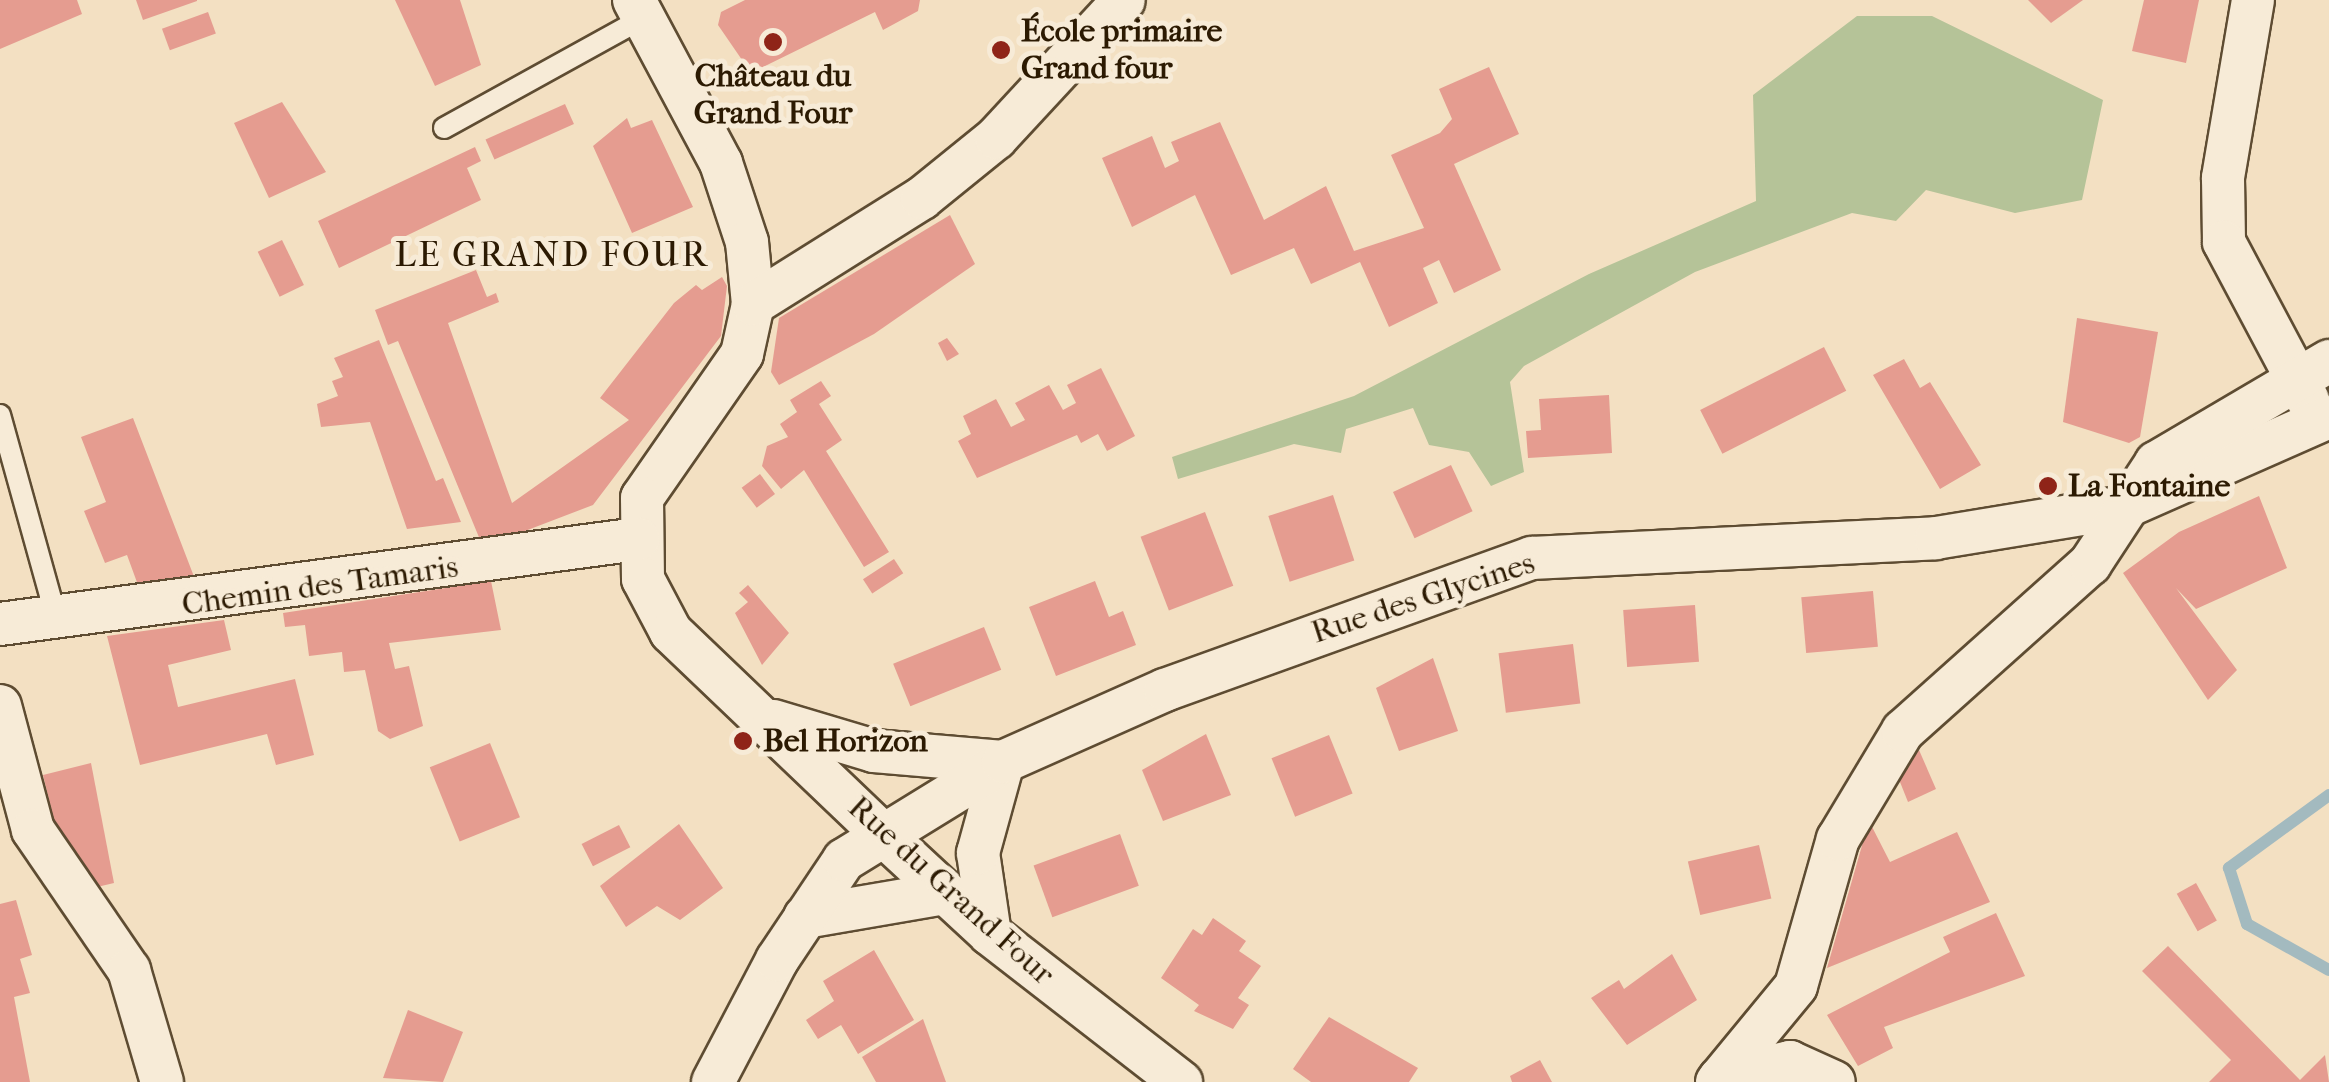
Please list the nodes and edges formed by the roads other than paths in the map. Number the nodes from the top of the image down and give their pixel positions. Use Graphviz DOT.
graph roads {
  1 [pos="1124,0"];
  2 [pos="2254,0"];
  3 [pos="638,9"];
  4 [pos="444,128"];
  5 [pos="753,304"];
  6 [pos="2329,361"];
  7 [pos="2290,380"];
  8 [pos="0,415"];
  9 [pos="2328,420"];
  10 [pos="2125,507"];
  11 [pos="638,539"];
  12 [pos="57,620"];
  13 [pos="0,624"];
  14 [pos="0,706"];
  15 [pos="764,718"];
  16 [pos="1003,762"];
  17 [pos="880,832"];
  18 [pos="946,893"];
  19 [pos="805,917"];
  20 [pos="990,934"];
  21 [pos="1719,1080"];
  22 [pos="162,1082"];
  23 [pos="712,1082"];
  24 [pos="1181,1082"];
  25 [pos="1834,1082"];
  1 -- 5 [label="street"];
  2 -- 7 [label="street"];
  3 -- 4 [label="lane"];
  3 -- 5 [label="street, Rue du Grand Four"];
  5 -- 11 [label="street, Rue du Grand Four"];
  6 -- 7 [label="street"];
  7 -- 9 [label="street"];
  7 -- 10 [label="street"];
  8 -- 12 [label="lane"];
  9 -- 10 [label="street, Rue des Glycines"];
  10 -- 16 [label="street, Rue des Glycines"];
  10 -- 21 [label="street"];
  11 -- 12 [label="street, Chemin des Tamaris"];
  11 -- 15 [label="street, Rue du Grand Four"];
  12 -- 13 [label="street, Chemin des Tamaris"];
  14 -- 22 [label="street"];
  15 -- 16 [label="street"];
  15 -- 17 [label="street, Rue du Grand Four"];
  16 -- 17 [label="street, Rue des Glycines"];
  16 -- 20 [label="street"];
  17 -- 18 [label="street, Rue du Grand Four"];
  17 -- 19 [label="street, Rue des Glycines"];
  18 -- 19 [label="street"];
  18 -- 20 [label="street, Rue du Grand Four"];
  19 -- 23 [label="street, Rue des Glycines"];
  20 -- 24 [label="street, Rue du Grand Four"];
  21 -- 25 [label="street"];
}
